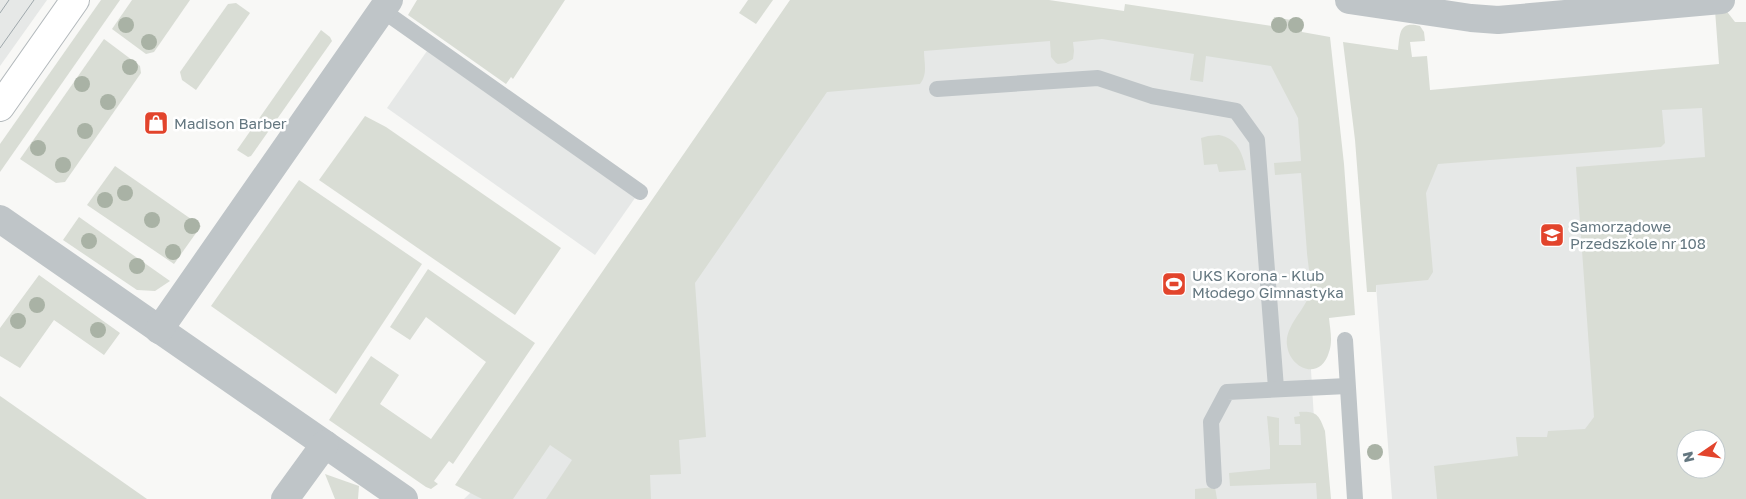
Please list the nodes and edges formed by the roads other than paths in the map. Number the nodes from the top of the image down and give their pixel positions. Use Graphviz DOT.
graph roads {
  1 [pos="75,0"];
  2 [pos="1349,0"];
  3 [pos="1721,0"];
  4 [pos="385,5"];
  5 [pos="937,89"];
  6 [pos="0,107"];
  7 [pos="640,192"];
  8 [pos="0,219"];
  9 [pos="159,330"];
  10 [pos="1344,340"];
  11 [pos="1347,386"];
  12 [pos="1276,388"];
  13 [pos="325,444"];
  14 [pos="1214,481"];
  15 [pos="285,499"];
  16 [pos="404,499"];
  17 [pos="1356,499"];
  1 -- 6 [label="main road"];
  2 -- 3 [label="street"];
  4 -- 7 [label="lane"];
  4 -- 9 [label="street"];
  5 -- 12 [label="lane"];
  8 -- 9 [label="street"];
  9 -- 13 [label="street"];
  10 -- 11 [label="lane"];
  11 -- 12 [label="lane"];
  11 -- 17 [label="lane"];
  12 -- 14 [label="lane"];
  13 -- 15 [label="street"];
  13 -- 16 [label="street"];
}
